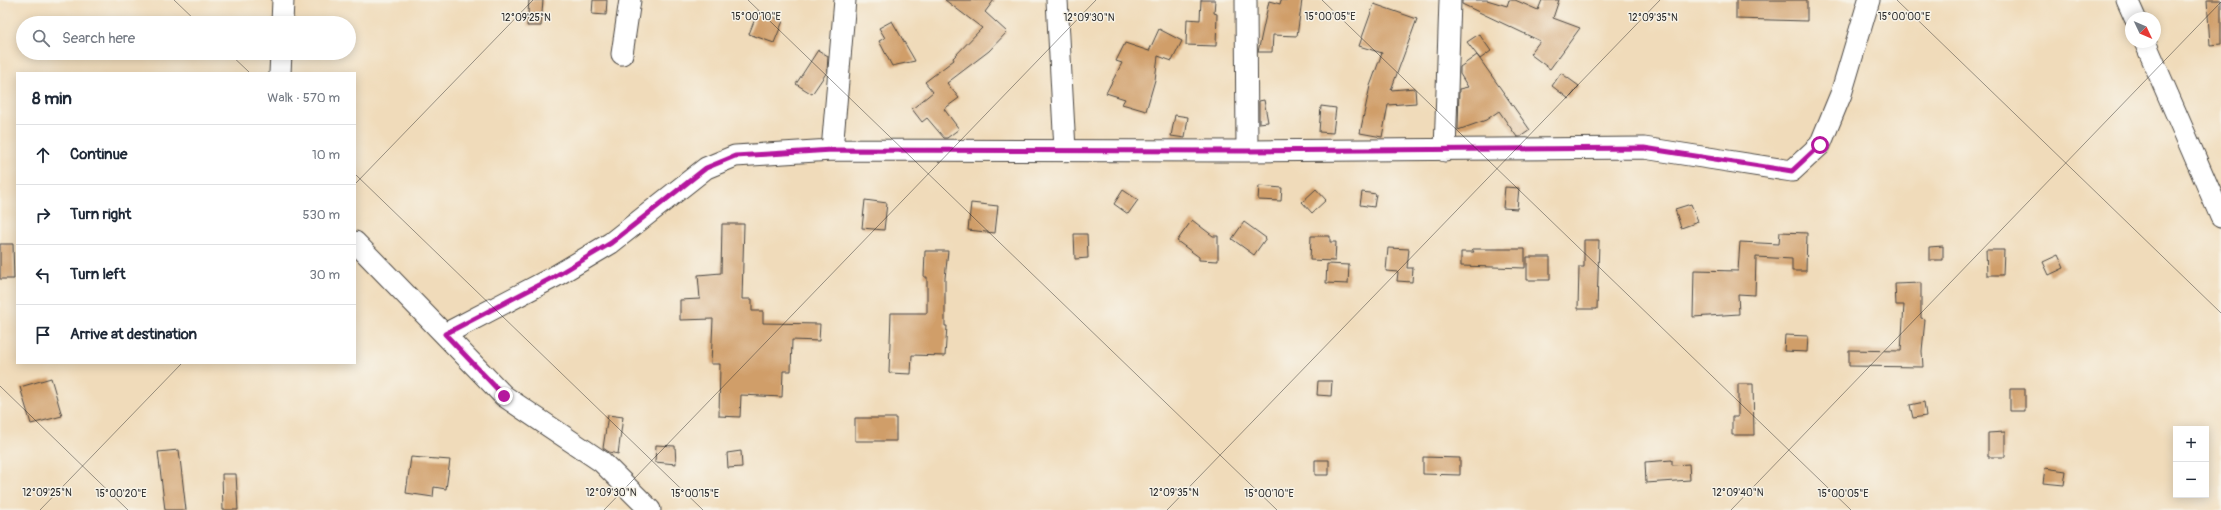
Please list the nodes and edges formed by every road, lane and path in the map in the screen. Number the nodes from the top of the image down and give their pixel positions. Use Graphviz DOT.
graph roads {
  1 [pos="283,0"];
  2 [pos="630,0"];
  3 [pos="845,0"];
  4 [pos="1057,0"];
  5 [pos="1246,0"];
  6 [pos="1450,0"];
  7 [pos="1869,0"];
  8 [pos="2127,0"];
  9 [pos="2132,12"];
  10 [pos="282,16"];
  11 [pos="2148,48"];
  12 [pos="622,54"];
  13 [pos="281,60"];
  14 [pos="280,72"];
  15 [pos="832,150"];
  16 [pos="1065,150"];
  17 [pos="1246,151"];
  18 [pos="1446,151"];
  19 [pos="2221,217"];
  20 [pos="356,243"];
  21 [pos="445,334"];
  22 [pos="650,510"];
  1 -- 10 [label="street"];
  2 -- 12 [label="street"];
  3 -- 15 [label="street"];
  4 -- 16 [label="street"];
  5 -- 17 [label="street"];
  6 -- 18 [label="street"];
  7 -- 18 [label="street"];
  8 -- 9 [label="street"];
  11 -- 19 [label="street"];
  13 -- 14 [label="street"];
  15 -- 16 [label="street"];
  15 -- 21 [label="street"];
  16 -- 17 [label="street"];
  17 -- 18 [label="street"];
  20 -- 21 [label="street"];
  21 -- 22 [label="street"];
}
